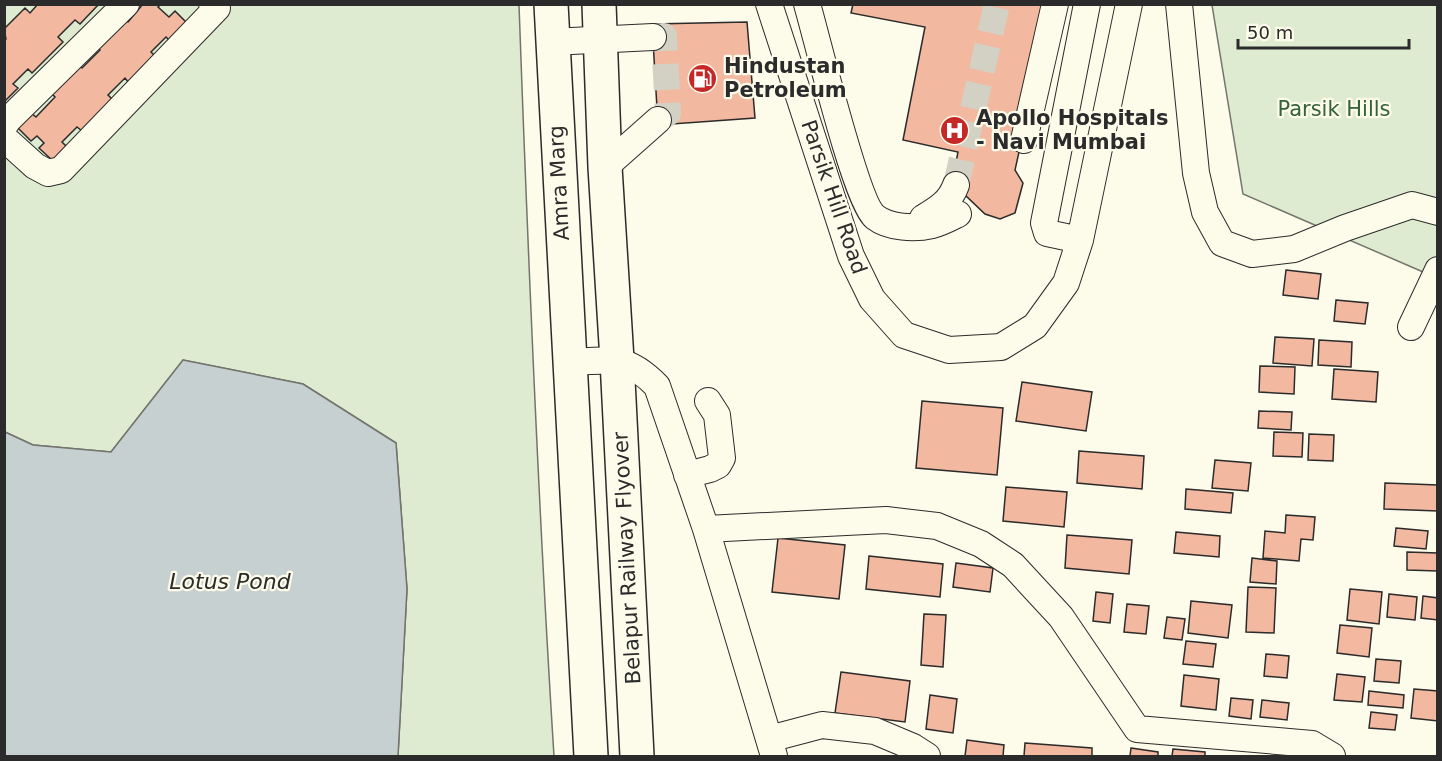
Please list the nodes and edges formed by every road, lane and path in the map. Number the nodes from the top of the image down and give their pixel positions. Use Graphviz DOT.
graph roads {
  1 [pos="126,4"];
  2 [pos="550,4"];
  3 [pos="598,4"];
  4 [pos="769,4"];
  5 [pos="1054,4"];
  6 [pos="1087,4"];
  7 [pos="1129,4"];
  8 [pos="1179,4"];
  9 [pos="216,6"];
  10 [pos="815,11"];
  11 [pos="653,37"];
  12 [pos="599,40"];
  13 [pos="551,42"];
  14 [pos="658,120"];
  15 [pos="4,126"];
  16 [pos="4,138"];
  17 [pos="1024,140"];
  18 [pos="605,167"];
  19 [pos="956,184"];
  20 [pos="1437,212"];
  21 [pos="957,214"];
  22 [pos="907,226"];
  23 [pos="1080,240"];
  24 [pos="1437,270"];
  25 [pos="1411,327"];
  26 [pos="617,360"];
  27 [pos="569,362"];
  28 [pos="708,401"];
  29 [pos="687,475"];
  30 [pos="706,529"];
  31 [pos="772,748"];
  32 [pos="591,756"];
  33 [pos="637,756"];
  34 [pos="927,756"];
  35 [pos="1332,756"];
  1 -- 15 [label="street"];
  2 -- 13 [label="highway, Amra Marg"];
  3 -- 12 [label="highway"];
  4 -- 23 [label="street, Parsik Hill Road"];
  5 -- 17 [label="street"];
  6 -- 23 [label="street"];
  7 -- 23 [label="street, Parsik Hill Road"];
  8 -- 20 [label="street"];
  9 -- 16 [label="street"];
  10 -- 22 [label="street"];
  11 -- 12 [label="street"];
  12 -- 13 [label="street"];
  12 -- 18 [label="highway"];
  13 -- 27 [label="highway, Amra Marg"];
  14 -- 18 [label="street"];
  18 -- 26 [label="highway"];
  19 -- 22 [label="street"];
  21 -- 22 [label="street"];
  24 -- 25 [label="street"];
  26 -- 27 [label="street"];
  26 -- 29 [label="street"];
  26 -- 33 [label="highway, Belapur Railway Flyover"];
  27 -- 32 [label="highway"];
  28 -- 29 [label="street"];
  29 -- 30 [label="street"];
  30 -- 31 [label="street"];
  30 -- 35 [label="street"];
  31 -- 34 [label="street"];
}
